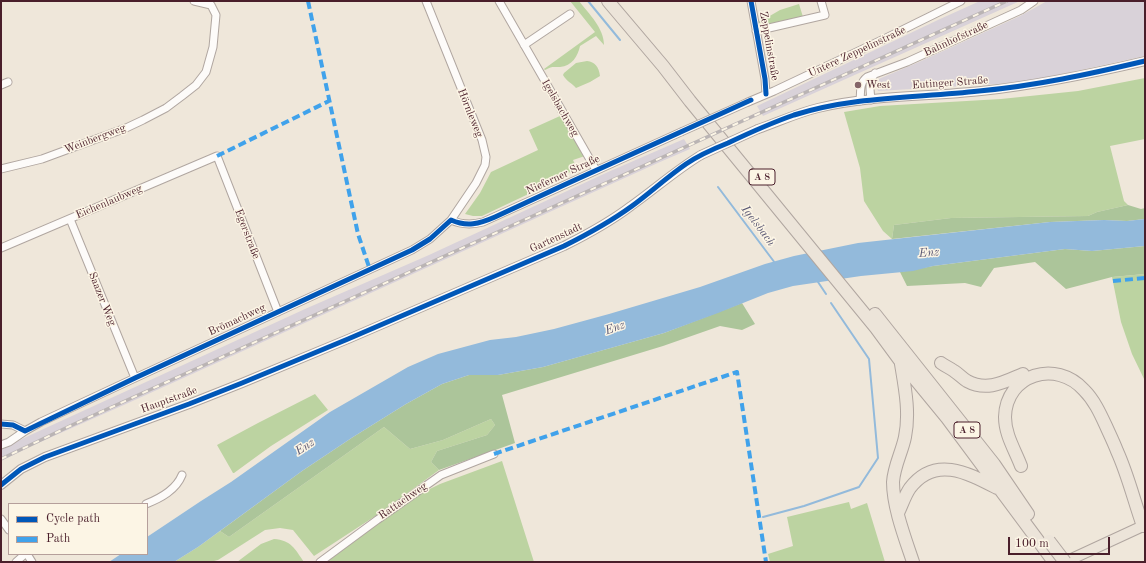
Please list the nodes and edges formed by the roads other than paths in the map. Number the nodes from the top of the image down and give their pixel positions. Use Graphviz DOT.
graph roads {
  1 [pos="194,1"];
  2 [pos="426,1"];
  3 [pos="499,1"];
  4 [pos="608,1"];
  5 [pos="618,1"];
  6 [pos="751,1"];
  7 [pos="821,1"];
  8 [pos="961,1"];
  9 [pos="1034,1"];
  10 [pos="570,14"];
  11 [pos="756,31"];
  12 [pos="524,45"];
  13 [pos="1145,61"];
  14 [pos="876,73"];
  15 [pos="766,94"];
  16 [pos="871,100"];
  17 [pos="750,101"];
  18 [pos="860,101"];
  19 [pos="758,129"];
  20 [pos="217,156"];
  21 [pos="1,169"];
  22 [pos="596,170"];
  23 [pos="70,219"];
  24 [pos="451,220"];
  25 [pos="808,238"];
  26 [pos="1,248"];
  27 [pos="278,312"];
  28 [pos="879,325"];
  29 [pos="348,339"];
  30 [pos="901,362"];
  31 [pos="941,363"];
  32 [pos="135,378"];
  33 [pos="1,424"];
  34 [pos="25,431"];
  35 [pos="1,445"];
  36 [pos="494,454"];
  37 [pos="1021,466"];
  38 [pos="182,475"];
  39 [pos="1,485"];
  40 [pos="1001,491"];
  41 [pos="148,503"];
  42 [pos="1145,509"];
  43 [pos="898,513"];
  44 [pos="1,519"];
  45 [pos="1144,526"];
  46 [pos="8,529"];
  47 [pos="25,555"];
  48 [pos="1051,558"];
  49 [pos="16,562"];
  50 [pos="320,562"];
  51 [pos="913,562"];
  52 [pos="1065,562"];
  1 -- 21 [label="street, Weinbergweg"];
  2 -- 24 [label="street, Hörnleweg"];
  3 -- 12 [label="street, Igelsbachweg"];
  4 -- 25 [label="highway, A 8"];
  5 -- 25 [label="highway, A 8"];
  6 -- 11 [label="street, Zeppelinstraße"];
  7 -- 11 [label="street, Zeppelinstraße"];
  8 -- 15 [label="street, Untere Zeppelinstraße"];
  9 -- 14 [label="street, Bahnhofstraße"];
  10 -- 12 [label="street"];
  11 -- 15 [label="street, Zeppelinstraße"];
  12 -- 22 [label="street, Igelsbachweg"];
  13 -- 16 [label="street, Eutinger Straße"];
  14 -- 16 [label="street"];
  14 -- 18 [label="street, Bahnhofstraße"];
  15 -- 17 [label="street, Untere Zeppelinstraße"];
  16 -- 18 [label="street, Eutinger Straße"];
  17 -- 22 [label="street, Nieferner Straße, bridge"];
  18 -- 19 [label="street, Eutinger Straße"];
  19 -- 29 [label="street, Gartenstadt, bridge"];
  20 -- 23 [label="street, Eichenlaubweg"];
  20 -- 27 [label="street, Egerstraße"];
  22 -- 24 [label="street, Nieferner Straße"];
  23 -- 26 [label="street, Eichenlaubweg"];
  23 -- 32 [label="street, Saazer Weg"];
  24 -- 27 [label="street, Brömachweg"];
  25 -- 28 [label="highway, A 8"];
  27 -- 32 [label="street, Brömachweg"];
  28 -- 30 [label="highway, A 8"];
  28 -- 52 [label="highway, A 8, bridge"];
  29 -- 39 [label="street, Hauptstraße"];
  30 -- 40 [label="highway, A 8"];
  30 -- 43 [label="highway"];
  31 -- 42 [label="highway"];
  32 -- 34 [label="street, Brömachweg"];
  33 -- 34 [label="street"];
  34 -- 35 [label="street, Brömachweg"];
  36 -- 50 [label="street, Rattachweg"];
  37 -- 45 [label="highway"];
  38 -- 41 [label="street"];
  40 -- 43 [label="highway"];
  40 -- 48 [label="highway, A 8"];
  43 -- 51 [label="highway"];
  44 -- 46 [label="street"];
  45 -- 52 [label="main road"];
  47 -- 49 [label="street"];
}
